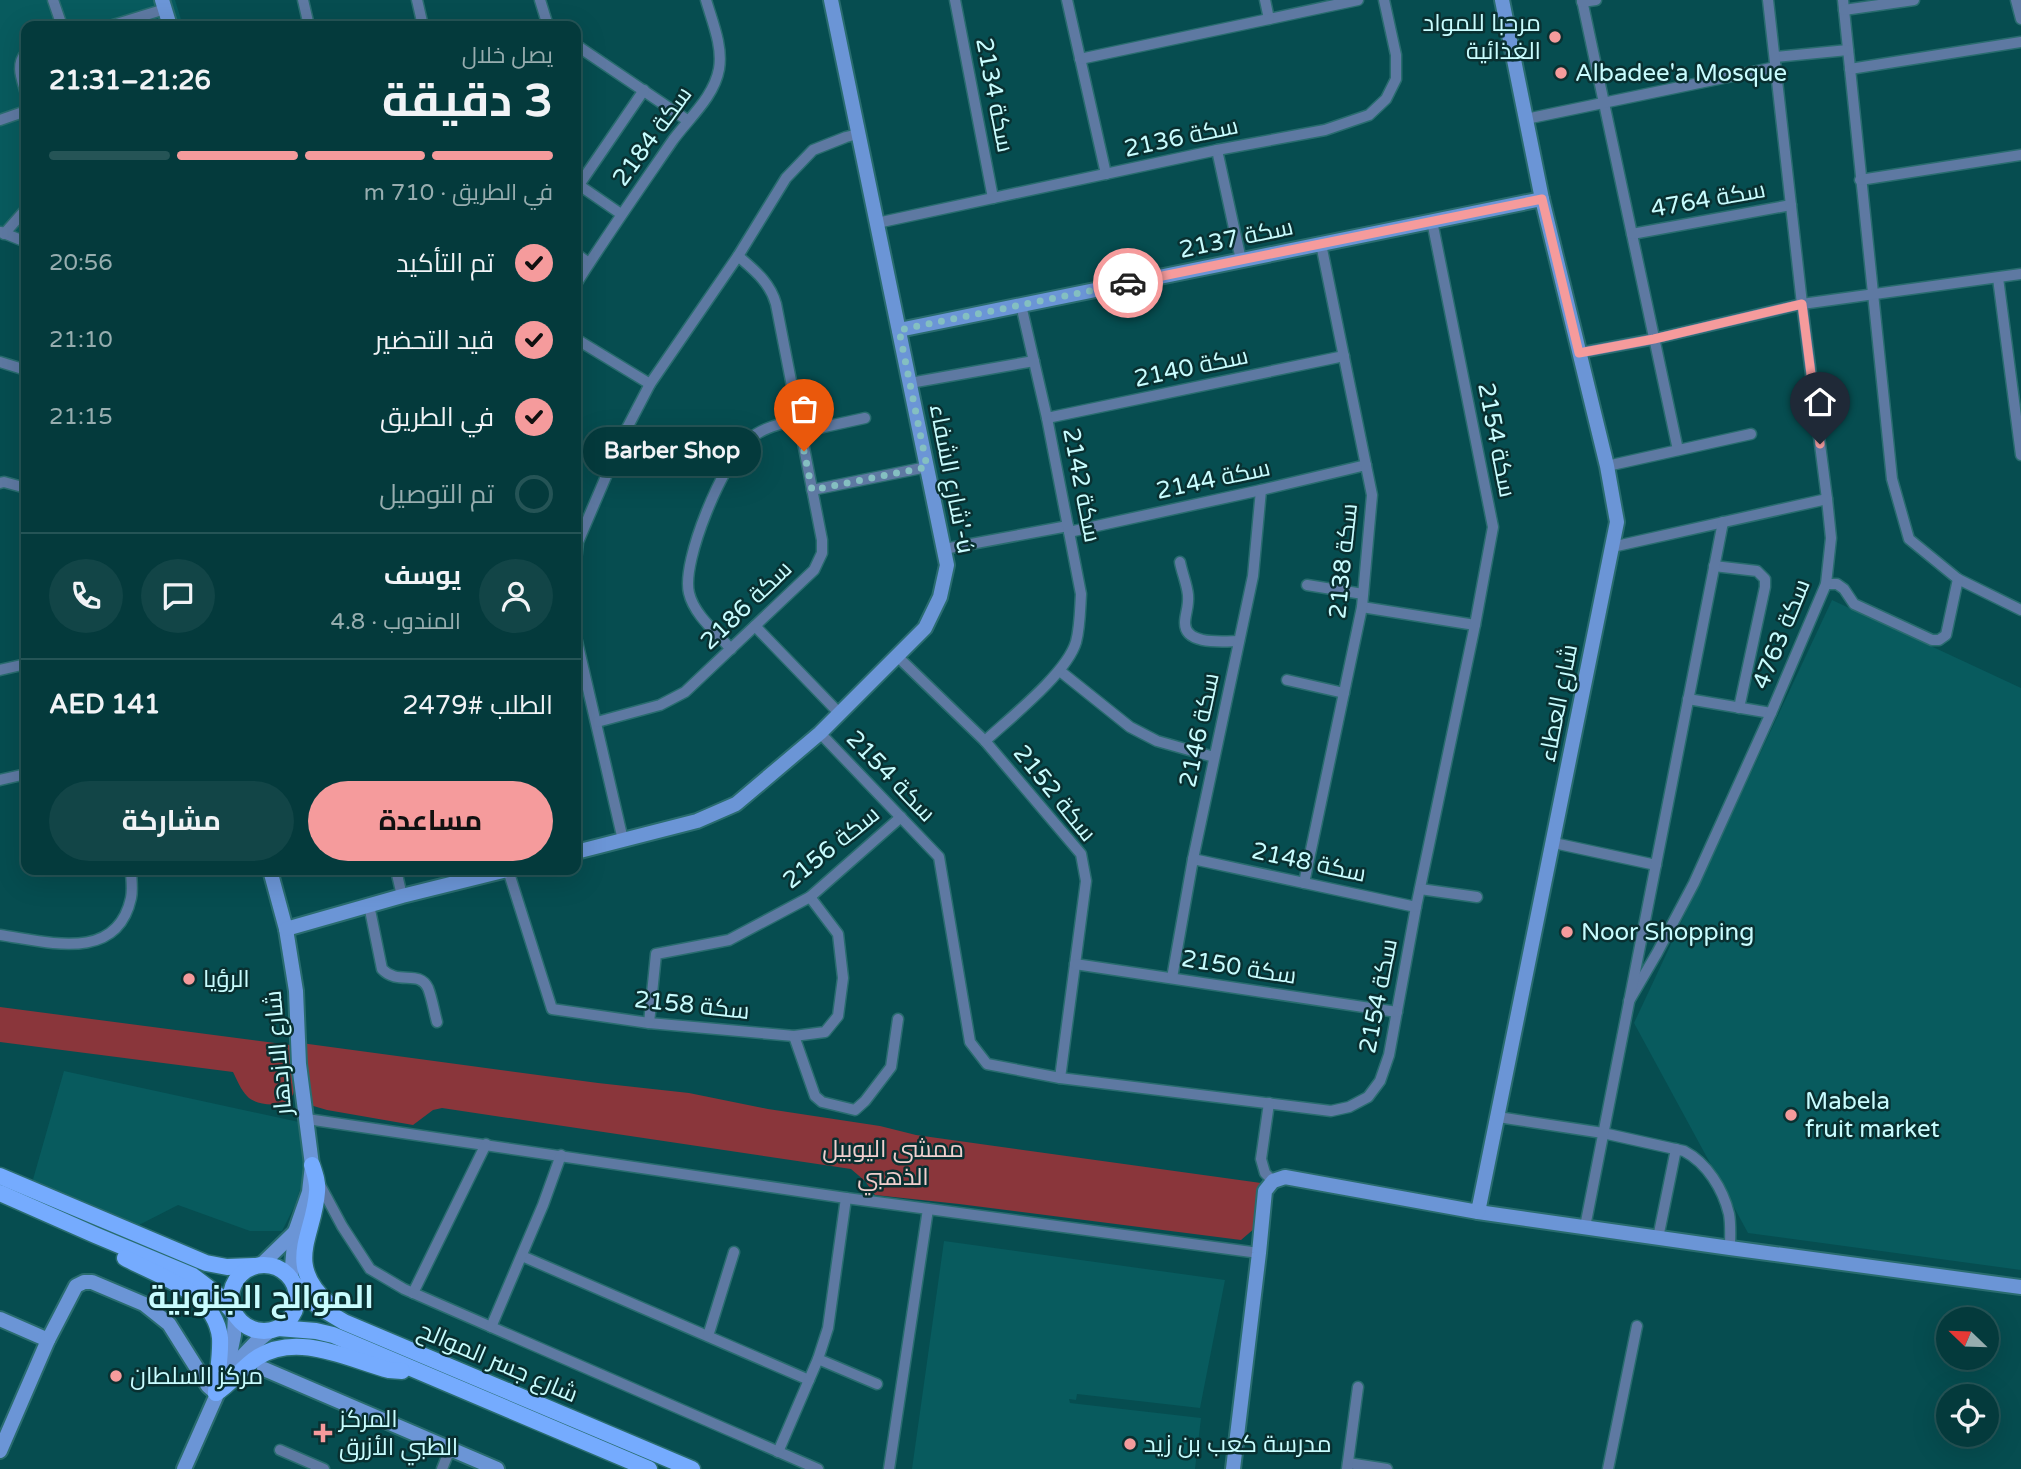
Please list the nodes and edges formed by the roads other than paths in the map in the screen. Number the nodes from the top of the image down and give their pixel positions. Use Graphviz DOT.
graph roads {
  1 [pos="53,0"];
  2 [pos="303,0"];
  3 [pos="417,0"];
  4 [pos="540,0"];
  5 [pos="706,0"];
  6 [pos="831,0"];
  7 [pos="955,0"];
  8 [pos="1067,0"];
  9 [pos="1265,0"];
  10 [pos="1358,0"];
  11 [pos="1384,0"];
  12 [pos="1502,0"];
  13 [pos="1596,0"];
  14 [pos="1768,0"];
  15 [pos="1914,0"];
  16 [pos="2015,0"];
  17 [pos="1582,1"];
  18 [pos="163,5"];
  19 [pos="1844,5"];
  20 [pos="1269,19"];
  21 [pos="2021,19"];
  22 [pos="60,21"];
  23 [pos="123,21"];
  24 [pos="308,21"];
  25 [pos="422,21"];
  26 [pos="546,21"];
  27 [pos="2021,42"];
  28 [pos="581,48"];
  29 [pos="1848,50"];
  30 [pos="1080,59"];
  31 [pos="1775,62"];
  32 [pos="1850,69"];
  33 [pos="644,90"];
  34 [pos="1604,103"];
  35 [pos="21,113"];
  36 [pos="1525,119"];
  37 [pos="0,120"];
  38 [pos="687,120"];
  39 [pos="858,134"];
  40 [pos="1217,150"];
  41 [pos="2021,155"];
  42 [pos="1106,174"];
  43 [pos="581,178"];
  44 [pos="1860,180"];
  45 [pos="581,187"];
  46 [pos="993,198"];
  47 [pos="1542,199"];
  48 [pos="1791,205"];
  49 [pos="21,214"];
  50 [pos="621,214"];
  51 [pos="1432,221"];
  52 [pos="877,223"];
  53 [pos="2,233"];
  54 [pos="1632,234"];
  55 [pos="21,240"];
  56 [pos="1321,244"];
  57 [pos="738,256"];
  58 [pos="581,257"];
  59 [pos="1241,261"];
  60 [pos="589,263"];
  61 [pos="2021,274"];
  62 [pos="581,276"];
  63 [pos="1998,278"];
  64 [pos="1873,293"];
  65 [pos="1802,304"];
  66 [pos="1021,305"];
  67 [pos="899,330"];
  68 [pos="1654,339"];
  69 [pos="581,342"];
  70 [pos="1579,353"];
  71 [pos="1344,356"];
  72 [pos="1034,361"];
  73 [pos="0,362"];
  74 [pos="21,368"];
  75 [pos="910,383"];
  76 [pos="650,384"];
  77 [pos="864,418"];
  78 [pos="1048,418"];
  79 [pos="798,419"];
  80 [pos="801,432"];
  81 [pos="1751,434"];
  82 [pos="1678,450"];
  83 [pos="2021,455"];
  84 [pos="1366,465"];
  85 [pos="1607,466"];
  86 [pos="927,467"];
  87 [pos="0,483"];
  88 [pos="21,487"];
  89 [pos="812,490"];
  90 [pos="1261,491"];
  91 [pos="1827,499"];
  92 [pos="1723,522"];
  93 [pos="1068,529"];
  94 [pos="581,535"];
  95 [pos="1612,547"];
  96 [pos="944,549"];
  97 [pos="1180,562"];
  98 [pos="1714,566"];
  99 [pos="1958,579"];
  100 [pos="1826,584"];
  101 [pos="1307,585"];
  102 [pos="1363,594"];
  103 [pos="1362,607"];
  104 [pos="2021,610"];
  105 [pos="1475,625"];
  106 [pos="755,626"];
  107 [pos="1239,641"];
  108 [pos="731,649"];
  109 [pos="581,657"];
  110 [pos="898,657"];
  111 [pos="21,665"];
  112 [pos="0,670"];
  113 [pos="1060,671"];
  114 [pos="1287,680"];
  115 [pos="1344,693"];
  116 [pos="1688,699"];
  117 [pos="1739,708"];
  118 [pos="1771,713"];
  119 [pos="840,714"];
  120 [pos="597,722"];
  121 [pos="820,733"];
  122 [pos="985,741"];
  123 [pos="1214,757"];
  124 [pos="21,776"];
  125 [pos="0,780"];
  126 [pos="901,817"];
  127 [pos="623,840"];
  128 [pos="1554,843"];
  129 [pos="581,851"];
  130 [pos="1193,859"];
  131 [pos="1656,865"];
  132 [pos="131,875"];
  133 [pos="271,875"];
  134 [pos="397,875"];
  135 [pos="488,875"];
  136 [pos="510,875"];
  137 [pos="1304,883"];
  138 [pos="1420,889"];
  139 [pos="402,896"];
  140 [pos="810,897"];
  141 [pos="1476,897"];
  142 [pos="369,905"];
  143 [pos="1416,907"];
  144 [pos="286,929"];
  145 [pos="0,934"];
  146 [pos="1075,964"];
  147 [pos="1172,978"];
  148 [pos="1629,1001"];
  149 [pos="1397,1012"];
  150 [pos="898,1019"];
  151 [pos="437,1022"];
  152 [pos="649,1023"];
  153 [pos="794,1036"];
  154 [pos="1060,1078"];
  155 [pos="1269,1103"];
  156 [pos="1498,1117"];
  157 [pos="307,1119"];
  158 [pos="1603,1133"];
  159 [pos="486,1144"];
  160 [pos="1676,1149"];
  161 [pos="561,1155"];
  162 [pos="314,1172"];
  163 [pos="0,1176"];
  164 [pos="1273,1181"];
  165 [pos="0,1193"];
  166 [pos="846,1198"];
  167 [pos="928,1209"];
  168 [pos="1478,1212"];
  169 [pos="1585,1227"];
  170 [pos="295,1232"];
  171 [pos="95,1235"];
  172 [pos="1658,1238"];
  173 [pos="1730,1248"];
  174 [pos="734,1252"];
  175 [pos="1259,1253"];
  176 [pos="522,1256"];
  177 [pos="258,1265"];
  178 [pos="293,1282"];
  179 [pos="2021,1287"];
  180 [pos="413,1293"];
  181 [pos="234,1313"];
  182 [pos="0,1319"];
  183 [pos="1637,1326"];
  184 [pos="491,1328"];
  185 [pos="274,1329"];
  186 [pos="708,1336"];
  187 [pos="48,1340"];
  188 [pos="422,1355"];
  189 [pos="818,1359"];
  190 [pos="264,1369"];
  191 [pos="415,1370"];
  192 [pos="226,1374"];
  193 [pos="808,1380"];
  194 [pos="877,1384"];
  195 [pos="1358,1387"];
  196 [pos="216,1393"];
  197 [pos="450,1449"];
  198 [pos="280,1450"];
  199 [pos="0,1451"];
  200 [pos="778,1452"];
  201 [pos="1347,1466"];
  202 [pos="184,1469"];
  203 [pos="324,1469"];
  204 [pos="442,1469"];
  205 [pos="497,1469"];
  206 [pos="649,1469"];
  207 [pos="692,1469"];
  208 [pos="818,1469"];
  209 [pos="889,1469"];
  210 [pos="1233,1469"];
  211 [pos="1387,1469"];
  212 [pos="1608,1469"];
  1 -- 22 [label="street"];
  2 -- 24 [label="street"];
  3 -- 25 [label="street"];
  4 -- 26 [label="street"];
  5 -- 38 [label="street, سكة 2184"];
  6 -- 39 [label="street, شارع الشفاء'-ú"];
  7 -- 46 [label="street, سكة 2134"];
  8 -- 30 [label="street"];
  9 -- 20 [label="street"];
  10 -- 20 [label="street"];
  11 -- 40 [label="street, سكة 2136"];
  12 -- 36 [label="street, شارع العطاء"];
  13 -- 17 [label="street"];
  14 -- 31 [label="street, سكة 4763"];
  15 -- 19 [label="street"];
  16 -- 21 [label="street"];
  17 -- 34 [label="street"];
  18 -- 23 [label="street"];
  19 -- 29 [label="street"];
  20 -- 30 [label="street"];
  27 -- 32 [label="street"];
  28 -- 33 [label="street"];
  29 -- 31 [label="street"];
  29 -- 32 [label="street"];
  30 -- 42 [label="street"];
  31 -- 34 [label="street"];
  31 -- 48 [label="street, سكة 4763"];
  32 -- 44 [label="street"];
  33 -- 38 [label="street"];
  33 -- 43 [label="street"];
  34 -- 36 [label="street"];
  34 -- 54 [label="street"];
  35 -- 37 [label="street"];
  36 -- 47 [label="street, شارع العطاء"];
  38 -- 50 [label="street, سكة 2184"];
  39 -- 52 [label="street, شارع الشفاء'-ú"];
  39 -- 57 [label="street"];
  40 -- 42 [label="street, سكة 2136"];
  40 -- 59 [label="street"];
  41 -- 44 [label="street"];
  42 -- 46 [label="street, سكة 2136"];
  44 -- 64 [label="street"];
  45 -- 50 [label="street"];
  46 -- 52 [label="street, سكة 2136"];
  47 -- 51 [label="street, سكة 2137"];
  47 -- 70 [label="street, شارع العطاء"];
  48 -- 54 [label="street, سكة 4764"];
  48 -- 65 [label="street, سكة 4763"];
  49 -- 53 [label="street"];
  50 -- 60 [label="street, سكة 2184"];
  51 -- 56 [label="street, سكة 2137"];
  51 -- 105 [label="street, سكة 2154"];
  52 -- 67 [label="street, شارع الشفاء'-ú"];
  53 -- 55 [label="street"];
  54 -- 68 [label="street"];
  56 -- 59 [label="street, سكة 2137"];
  56 -- 71 [label="street, سكة 2138"];
  57 -- 76 [label="street"];
  57 -- 79 [label="street, سكة 2186"];
  58 -- 60 [label="street"];
  59 -- 66 [label="street, سكة 2137"];
  60 -- 62 [label="street, سكة 2184"];
  61 -- 63 [label="street"];
  63 -- 64 [label="street"];
  63 -- 83 [label="street"];
  64 -- 65 [label="street"];
  64 -- 99 [label="street"];
  65 -- 68 [label="street"];
  65 -- 91 [label="street, سكة 4763"];
  66 -- 67 [label="street, سكة 2137"];
  66 -- 72 [label="street, سكة 2142"];
  67 -- 75 [label="street, شارع الشفاء'-ú"];
  68 -- 70 [label="street"];
  68 -- 82 [label="street"];
  69 -- 76 [label="street"];
  70 -- 85 [label="street, شارع العطاء"];
  71 -- 78 [label="street, سكة 2140"];
  71 -- 84 [label="street, سكة 2138"];
  72 -- 75 [label="street"];
  72 -- 78 [label="street, سكة 2142"];
  73 -- 74 [label="street"];
  75 -- 86 [label="street, شارع الشفاء'-ú"];
  76 -- 94 [label="street"];
  77 -- 80 [label="street"];
  78 -- 93 [label="street, سكة 2142"];
  79 -- 80 [label="street, سكة 2186"];
  79 -- 108 [label="street"];
  80 -- 89 [label="street, سكة 2186"];
  81 -- 82 [label="street"];
  82 -- 85 [label="street"];
  84 -- 90 [label="street, سكة 2144"];
  84 -- 102 [label="street, سكة 2138"];
  85 -- 95 [label="street, شارع العطاء"];
  86 -- 89 [label="street"];
  86 -- 96 [label="street, شارع الشفاء'-ú"];
  87 -- 88 [label="street"];
  89 -- 106 [label="street, سكة 2186"];
  90 -- 93 [label="street, سكة 2144"];
  90 -- 107 [label="street, سكة 2146"];
  91 -- 92 [label="street"];
  91 -- 100 [label="street, سكة 4763"];
  92 -- 95 [label="street"];
  92 -- 98 [label="street"];
  93 -- 96 [label="street, سكة 2144"];
  93 -- 113 [label="street, سكة 2142"];
  95 -- 128 [label="street, شارع العطاء"];
  96 -- 110 [label="street, شارع الشفاء'-ú"];
  97 -- 107 [label="street"];
  98 -- 116 [label="street"];
  98 -- 117 [label="street"];
  99 -- 100 [label="street"];
  99 -- 104 [label="street"];
  100 -- 118 [label="street, سكة 4763"];
  101 -- 102 [label="street"];
  102 -- 103 [label="street, سكة 2138"];
  103 -- 105 [label="street"];
  103 -- 115 [label="street, سكة 2138"];
  105 -- 138 [label="street, سكة 2154"];
  106 -- 108 [label="street, سكة 2186"];
  106 -- 119 [label="street"];
  107 -- 123 [label="street, سكة 2146"];
  108 -- 120 [label="street, سكة 2186"];
  109 -- 120 [label="street"];
  110 -- 119 [label="street, شارع الشفاء'-ú"];
  110 -- 122 [label="street, سكة 2152"];
  111 -- 112 [label="street"];
  113 -- 122 [label="street, سكة 2142"];
  113 -- 123 [label="street"];
  114 -- 115 [label="street"];
  115 -- 137 [label="street, سكة 2138"];
  116 -- 117 [label="street"];
  116 -- 131 [label="street"];
  117 -- 118 [label="street"];
  118 -- 148 [label="street, سكة 4763"];
  119 -- 121 [label="street, شارع الشفاء'-ú"];
  120 -- 127 [label="street"];
  121 -- 126 [label="street, سكة 2154"];
  121 -- 127 [label="street, شارع الشفاء'-ú"];
  122 -- 146 [label="street, سكة 2152"];
  123 -- 130 [label="street, سكة 2146"];
  124 -- 125 [label="street"];
  126 -- 140 [label="street, سكة 2156"];
  126 -- 154 [label="street, سكة 2154"];
  127 -- 129 [label="street, شارع الشفاء'-ú"];
  128 -- 131 [label="street"];
  128 -- 156 [label="street, شارع العطاء"];
  130 -- 137 [label="street, سكة 2148"];
  130 -- 147 [label="street, سكة 2146"];
  131 -- 148 [label="street"];
  132 -- 145 [label="street"];
  133 -- 144 [label="street, شارع الازدهار"];
  134 -- 139 [label="street"];
  135 -- 139 [label="street"];
  136 -- 152 [label="street, سكة 2158"];
  137 -- 143 [label="street, سكة 2148"];
  138 -- 141 [label="street"];
  138 -- 143 [label="street, سكة 2154"];
  139 -- 142 [label="street"];
  140 -- 152 [label="street, سكة 2156"];
  140 -- 153 [label="street, سكة 2158"];
  142 -- 144 [label="street"];
  142 -- 151 [label="street"];
  143 -- 149 [label="street, سكة 2154"];
  144 -- 157 [label="street, شارع الازدهار"];
  146 -- 147 [label="street, سكة 2150"];
  146 -- 154 [label="street, سكة 2152"];
  147 -- 149 [label="street, سكة 2150"];
  148 -- 158 [label="street"];
  149 -- 155 [label="street, سكة 2154"];
  150 -- 153 [label="street"];
  152 -- 153 [label="street, سكة 2158"];
  154 -- 155 [label="street, سكة 2154"];
  155 -- 164 [label="street"];
  156 -- 158 [label="street"];
  156 -- 168 [label="street, شارع العطاء"];
  157 -- 159 [label="street"];
  157 -- 162 [label="street, شارع الازدهار"];
  158 -- 160 [label="street"];
  158 -- 169 [label="street"];
  159 -- 161 [label="street"];
  159 -- 180 [label="street"];
  160 -- 172 [label="street"];
  160 -- 173 [label="street"];
  161 -- 166 [label="street"];
  161 -- 176 [label="street"];
  162 -- 170 [label="street, شارع الازدهار"];
  162 -- 180 [label="street"];
  162 -- 188 [label="main road"];
  163 -- 177 [label="main road"];
  164 -- 168 [label="street"];
  164 -- 175 [label="street"];
  165 -- 171 [label="main road"];
  166 -- 167 [label="street"];
  166 -- 189 [label="street"];
  167 -- 175 [label="street"];
  167 -- 209 [label="street"];
  168 -- 169 [label="street"];
  169 -- 172 [label="street"];
  170 -- 177 [label="street, شارع الازدهار"];
  170 -- 178 [label="street, شارع الازدهار"];
  171 -- 181 [label="main road"];
  171 -- 196 [label="main road"];
  172 -- 173 [label="street"];
  173 -- 179 [label="street"];
  174 -- 186 [label="street"];
  175 -- 210 [label="street"];
  176 -- 184 [label="street"];
  176 -- 186 [label="street"];
  177 -- 178 [label="main road"];
  177 -- 181 [label="main road"];
  178 -- 185 [label="main road"];
  178 -- 188 [label="main road, شارع جسر الموالح"];
  180 -- 184 [label="street"];
  181 -- 185 [label="main road"];
  181 -- 192 [label="street"];
  182 -- 187 [label="street"];
  183 -- 212 [label="street"];
  184 -- 200 [label="street"];
  185 -- 191 [label="main road, شارع جسر الموالح"];
  185 -- 192 [label="street"];
  186 -- 193 [label="street"];
  187 -- 196 [label="street"];
  187 -- 199 [label="street"];
  188 -- 207 [label="main road, شارع جسر الموالح"];
  189 -- 193 [label="street"];
  189 -- 194 [label="street"];
  190 -- 197 [label="street"];
  191 -- 196 [label="main road"];
  191 -- 206 [label="main road, شارع جسر الموالح"];
  192 -- 196 [label="street"];
  193 -- 200 [label="street"];
  195 -- 201 [label="street"];
  196 -- 202 [label="street"];
  197 -- 204 [label="street"];
  197 -- 205 [label="street"];
  198 -- 203 [label="street"];
  200 -- 208 [label="street"];
  201 -- 211 [label="street"];
}
